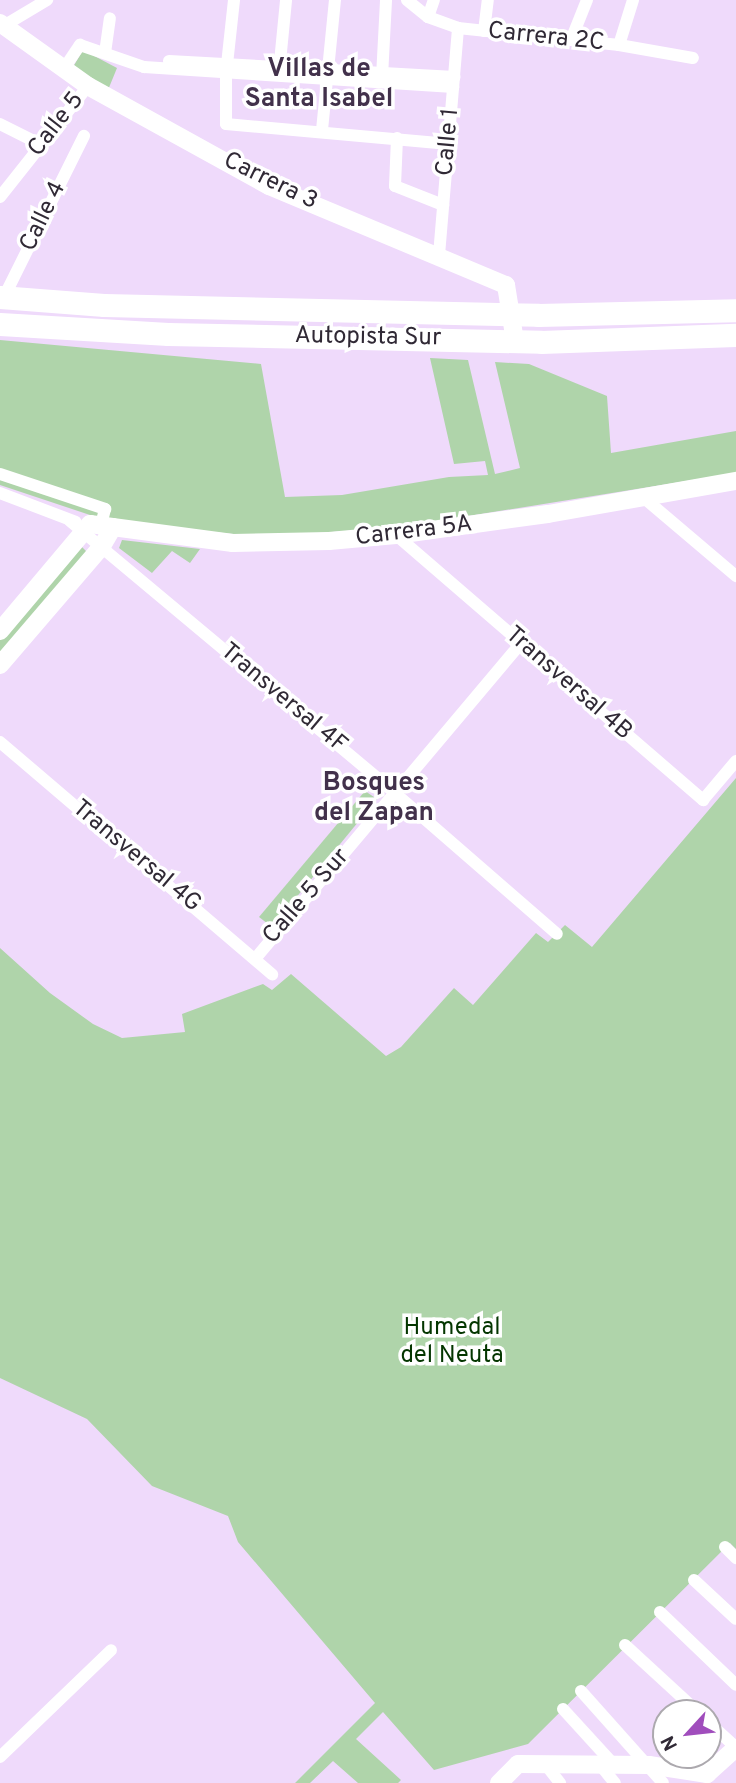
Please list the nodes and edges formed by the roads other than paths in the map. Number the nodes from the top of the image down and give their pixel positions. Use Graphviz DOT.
graph roads {
  1 [pos="234,0"];
  2 [pos="286,0"];
  3 [pos="335,0"];
  4 [pos="386,0"];
  5 [pos="407,0"];
  6 [pos="434,0"];
  7 [pos="488,0"];
  8 [pos="587,0"];
  9 [pos="633,0"];
  10 [pos="42,1"];
  11 [pos="428,17"];
  12 [pos="110,18"];
  13 [pos="1,26"];
  14 [pos="458,28"];
  15 [pos="484,31"];
  16 [pos="571,40"];
  17 [pos="618,45"];
  18 [pos="105,53"];
  19 [pos="693,58"];
  20 [pos="65,67"];
  21 [pos="228,69"];
  22 [pos="279,71"];
  23 [pos="329,74"];
  24 [pos="382,76"];
  25 [pos="454,82"];
  26 [pos="88,86"];
  27 [pos="0,124"];
  28 [pos="322,130"];
  29 [pos="84,136"];
  30 [pos="397,138"];
  31 [pos="449,144"];
  32 [pos="42,145"];
  33 [pos="0,197"];
  34 [pos="443,205"];
  35 [pos="439,255"];
  36 [pos="2,297"];
  37 [pos="736,310"];
  38 [pos="512,315"];
  39 [pos="0,324"];
  40 [pos="736,335"];
  41 [pos="515,341"];
  42 [pos="0,474"];
  43 [pos="736,481"];
  44 [pos="0,493"];
  45 [pos="644,498"];
  46 [pos="92,526"];
  47 [pos="396,536"];
  48 [pos="102,546"];
  49 [pos="736,576"];
  50 [pos="0,631"];
  51 [pos="521,643"];
  52 [pos="0,665"];
  53 [pos="0,742"];
  54 [pos="736,761"];
  55 [pos="396,793"];
  56 [pos="556,934"];
  57 [pos="255,959"];
  58 [pos="272,974"];
  59 [pos="726,1547"];
  60 [pos="736,1558"];
  61 [pos="694,1580"];
  62 [pos="660,1612"];
  63 [pos="736,1619"];
  64 [pos="625,1644"];
  65 [pos="111,1650"];
  66 [pos="736,1685"];
  67 [pos="581,1691"];
  68 [pos="684,1699"];
  69 [pos="563,1709"];
  70 [pos="722,1734"];
  71 [pos="736,1748"];
  72 [pos="0,1757"];
  73 [pos="546,1765"];
  74 [pos="649,1765"];
  75 [pos="611,1772"];
  76 [pos="706,1780"];
  77 [pos="499,1783"];
  78 [pos="561,1783"];
  79 [pos="663,1783"];
  1 -- 21 [label="street"];
  2 -- 22 [label="street"];
  3 -- 23 [label="street"];
  4 -- 24 [label="street"];
  5 -- 11 [label="street, Carrera 2C"];
  6 -- 11 [label="street"];
  7 -- 15 [label="street"];
  8 -- 16 [label="street"];
  9 -- 17 [label="street"];
  10 -- 13 [label="street"];
  11 -- 14 [label="street, Carrera 2C"];
  12 -- 18 [label="street"];
  13 -- 20 [label="main road, Carrera 3"];
  14 -- 15 [label="street, Carrera 2C"];
  14 -- 25 [label="street, Calle 1"];
  15 -- 16 [label="street, Carrera 2C"];
  16 -- 17 [label="street, Carrera 2C"];
  17 -- 19 [label="street, Carrera 2C"];
  18 -- 20 [label="street"];
  18 -- 21 [label="street"];
  20 -- 26 [label="main road, Carrera 3"];
  21 -- 22 [label="street"];
  21 -- 28 [label="street"];
  22 -- 23 [label="street"];
  23 -- 24 [label="street"];
  23 -- 28 [label="street"];
  24 -- 25 [label="street"];
  25 -- 31 [label="street, Calle 1"];
  26 -- 32 [label="street, Calle 5"];
  26 -- 35 [label="main road, Carrera 3"];
  27 -- 32 [label="street"];
  28 -- 30 [label="street"];
  29 -- 36 [label="street, Calle 4"];
  30 -- 31 [label="street"];
  30 -- 34 [label="street"];
  31 -- 34 [label="street, Calle 1"];
  32 -- 33 [label="street, Calle 5"];
  34 -- 35 [label="street, Calle 1"];
  35 -- 38 [label="main road, Carrera 3"];
  36 -- 38 [label="highway, Autopista Sur"];
  37 -- 38 [label="highway, Autopista Sur"];
  38 -- 41 [label="main road, Carrera 3"];
  39 -- 41 [label="highway, Autopista Sur"];
  40 -- 41 [label="highway, Autopista Sur"];
  42 -- 46 [label="street"];
  43 -- 45 [label="main road, Carrera 5A"];
  44 -- 46 [label="street"];
  45 -- 47 [label="main road, Carrera 5A"];
  45 -- 49 [label="street"];
  46 -- 47 [label="main road, Carrera 5A"];
  46 -- 48 [label="main road"];
  46 -- 50 [label="main road"];
  47 -- 51 [label="street, Transversal 4B"];
  48 -- 52 [label="main road"];
  48 -- 55 [label="street, Transversal 4F"];
  51 -- 54 [label="street, Transversal 4B"];
  51 -- 55 [label="street, Calle 5 Sur"];
  53 -- 57 [label="street, Transversal 4G"];
  55 -- 56 [label="street, Transversal 4F"];
  55 -- 57 [label="street, Calle 5 Sur"];
  57 -- 58 [label="street, Transversal 4G"];
  59 -- 60 [label="street"];
  61 -- 63 [label="street"];
  62 -- 66 [label="street"];
  64 -- 68 [label="street"];
  65 -- 72 [label="street"];
  67 -- 74 [label="street"];
  69 -- 75 [label="street"];
  70 -- 71 [label="street"];
  71 -- 76 [label="main road"];
  73 -- 75 [label="main road"];
  73 -- 77 [label="main road"];
  73 -- 78 [label="street"];
  74 -- 75 [label="main road"];
  74 -- 76 [label="main road"];
  74 -- 79 [label="street"];
}
